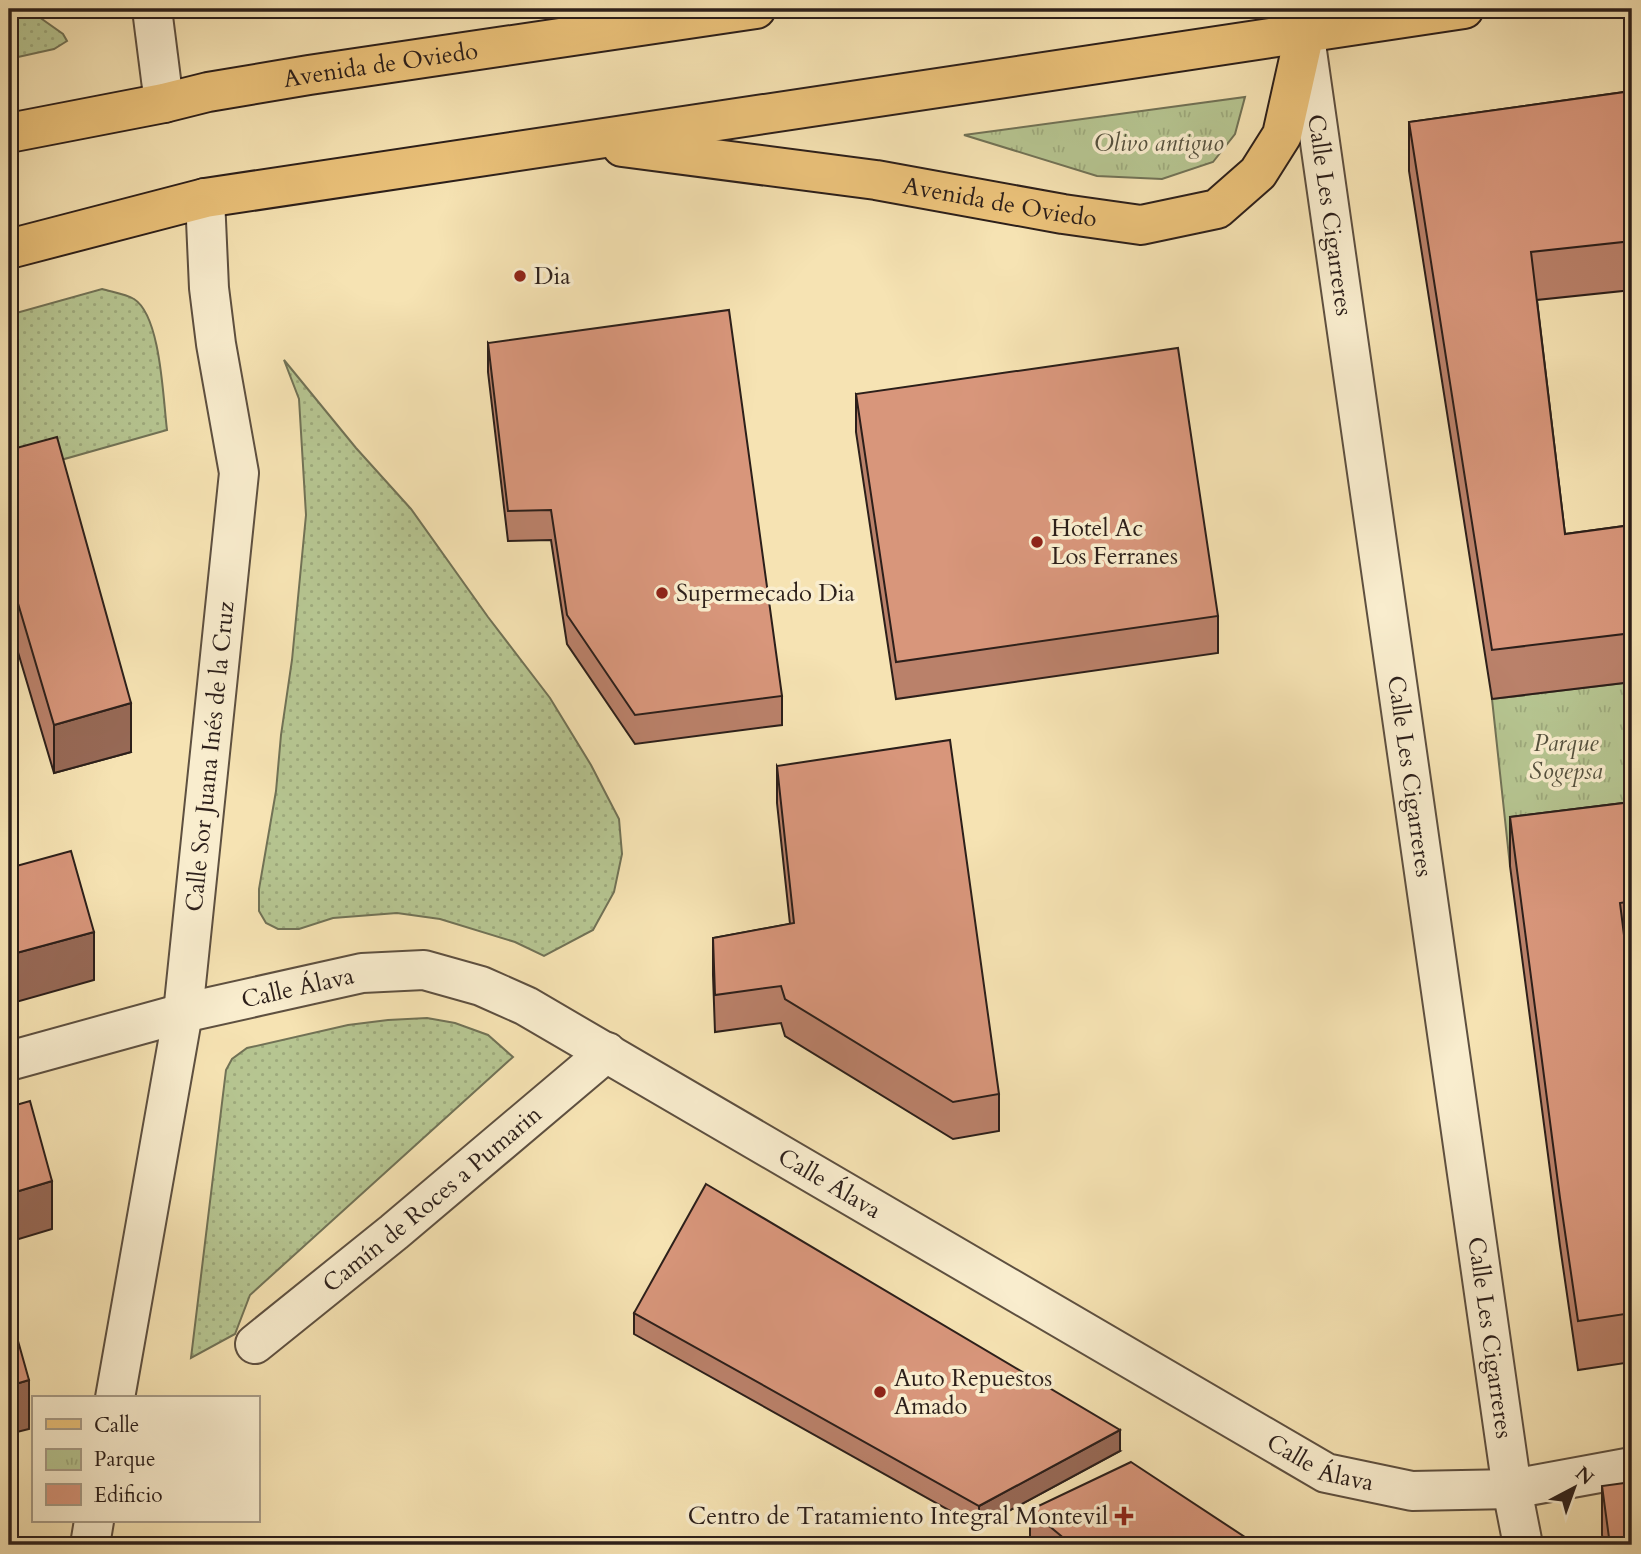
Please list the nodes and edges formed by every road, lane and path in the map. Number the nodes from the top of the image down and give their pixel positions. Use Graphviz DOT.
graph roads {
  1 [pos="152,9"];
  2 [pos="756,9"];
  3 [pos="1464,9"];
  4 [pos="1303,20"];
  5 [pos="164,103"];
  6 [pos="9,133"];
  7 [pos="578,142"];
  8 [pos="205,198"];
  9 [pos="9,249"];
  10 [pos="183,1013"];
  11 [pos="607,1052"];
  12 [pos="9,1061"];
  13 [pos="255,1344"];
  14 [pos="115,1396"];
  15 [pos="1632,1467"];
  16 [pos="1513,1489"];
  17 [pos="94,1522"];
  18 [pos="90,1545"];
  19 [pos="1523,1545"];
  1 -- 5 [label="street"];
  2 -- 5 [label="main road, Avenida de Oviedo"];
  3 -- 4 [label="main road, Avenida de Oviedo"];
  4 -- 7 [label="main road, Avenida de Oviedo"];
  4 -- 7 [label="main road, Avenida de Oviedo"];
  4 -- 16 [label="street, Calle Les Cigarreres"];
  5 -- 6 [label="main road, Avenida de Oviedo"];
  7 -- 8 [label="main road, Avenida de Oviedo"];
  8 -- 9 [label="main road, Avenida de Oviedo"];
  8 -- 10 [label="street, Calle Sor Juana Inés de la Cruz"];
  10 -- 11 [label="street, Calle Álava"];
  10 -- 12 [label="street, Calle Álava"];
  10 -- 14 [label="street, Calle Sor Juana Inés de la Cruz"];
  11 -- 13 [label="street, Camín de Roces a Pumarin"];
  11 -- 16 [label="street, Calle Álava"];
  15 -- 16 [label="street, Calle Álava"];
  16 -- 19 [label="street, Calle Les Cigarreres"];
  17 -- 18 [label="street"];
}
